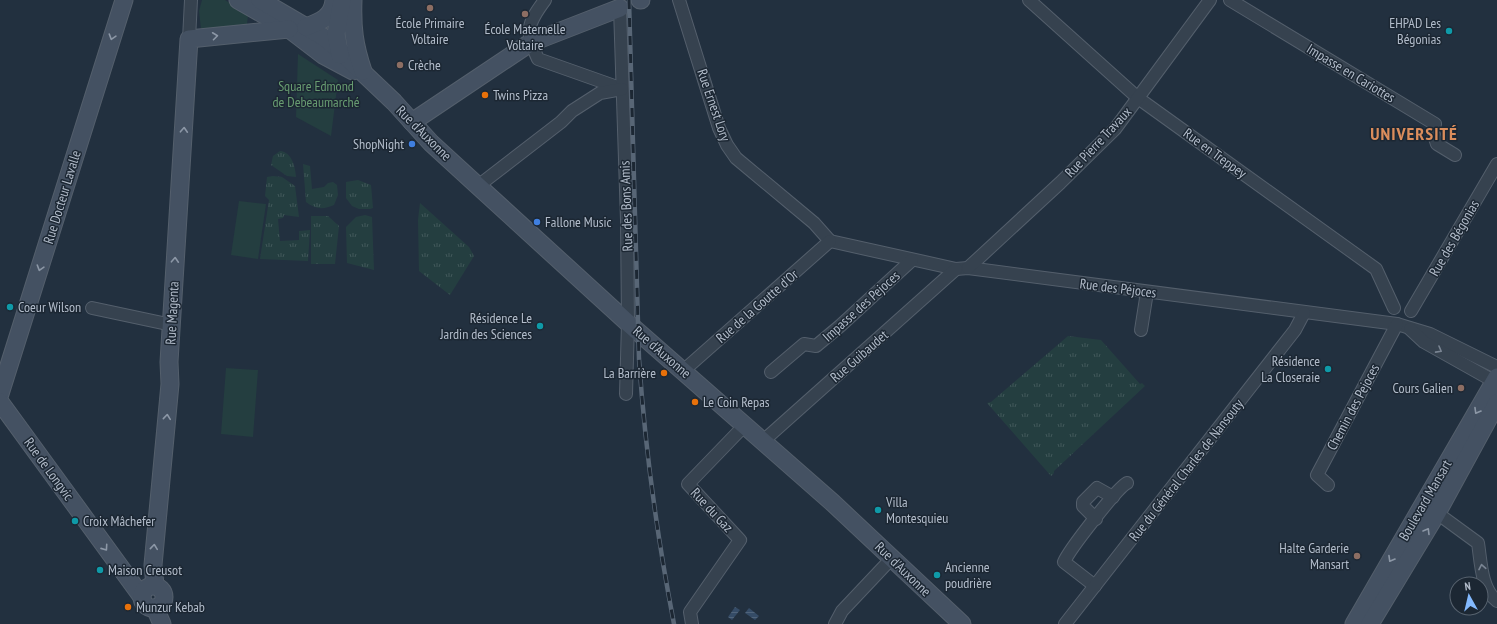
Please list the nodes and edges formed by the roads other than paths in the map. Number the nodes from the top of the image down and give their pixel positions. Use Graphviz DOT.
graph roads {
  1 [pos="124,0"];
  2 [pos="191,0"];
  3 [pos="238,0"];
  4 [pos="353,0"];
  5 [pos="545,0"];
  6 [pos="679,0"];
  7 [pos="1029,0"];
  8 [pos="1210,0"];
  9 [pos="1230,0"];
  10 [pos="259,4"];
  11 [pos="335,4"];
  12 [pos="620,8"];
  13 [pos="352,28"];
  14 [pos="288,29"];
  15 [pos="241,33"];
  16 [pos="306,34"];
  17 [pos="189,39"];
  18 [pos="334,43"];
  19 [pos="530,43"];
  20 [pos="344,67"];
  21 [pos="366,77"];
  22 [pos="622,89"];
  23 [pos="1138,98"];
  24 [pos="412,122"];
  25 [pos="1455,155"];
  26 [pos="1497,164"];
  27 [pos="478,186"];
  28 [pos="830,241"];
  29 [pos="912,260"];
  30 [pos="962,268"];
  31 [pos="1147,292"];
  32 [pos="92,308"];
  33 [pos="1394,308"];
  34 [pos="1411,312"];
  35 [pos="1304,313"];
  36 [pos="1384,322"];
  37 [pos="628,323"];
  38 [pos="172,325"];
  39 [pos="1402,325"];
  40 [pos="1141,330"];
  41 [pos="683,371"];
  42 [pos="771,372"];
  43 [pos="1496,377"];
  44 [pos="0,394"];
  45 [pos="626,394"];
  46 [pos="0,402"];
  47 [pos="1497,403"];
  48 [pos="744,426"];
  49 [pos="762,442"];
  50 [pos="1127,483"];
  51 [pos="1328,486"];
  52 [pos="1113,497"];
  53 [pos="1437,513"];
  54 [pos="1096,518"];
  55 [pos="892,558"];
  56 [pos="1095,586"];
  57 [pos="149,589"];
  58 [pos="1497,601"];
  59 [pos="162,624"];
  60 [pos="692,624"];
  61 [pos="835,624"];
  62 [pos="962,624"];
  63 [pos="1065,624"];
  64 [pos="1354,624"];
  65 [pos="1370,624"];
  1 -- 44 [label="main road, Rue Docteur Lavalle, one-way"];
  2 -- 17 [label="street"];
  3 -- 10 [label="main road, Rue d'Auxonne"];
  4 -- 13 [label="main road"];
  5 -- 19 [label="street"];
  6 -- 28 [label="street, Rue Ernest Lory"];
  7 -- 23 [label="street, Rue en Treppey"];
  8 -- 23 [label="street, Rue Pierre Travaux"];
  9 -- 25 [label="street, Impasse en Cariottes"];
  10 -- 14 [label="main road, Rue d'Auxonne"];
  10 -- 15 [label="main road"];
  10 -- 16 [label="main road, Rue d'Auxonne"];
  11 -- 16 [label="main road"];
  11 -- 18 [label="main road"];
  12 -- 19 [label="main road"];
  12 -- 22 [label="street, Rue des Bons Amis"];
  13 -- 18 [label="main road"];
  13 -- 21 [label="main road"];
  14 -- 15 [label="main road"];
  14 -- 16 [label="main road, Rue d'Auxonne"];
  17 -- 15 [label="main road, one-way"];
  16 -- 18 [label="main road, Rue d'Auxonne"];
  16 -- 20 [label="main road, Rue d'Auxonne"];
  38 -- 17 [label="main road, Rue Magenta, one-way"];
  18 -- 20 [label="main road"];
  18 -- 21 [label="main road, Rue d'Auxonne"];
  19 -- 22 [label="street"];
  19 -- 24 [label="main road"];
  20 -- 21 [label="main road, Rue d'Auxonne"];
  21 -- 24 [label="main road, Rue d'Auxonne"];
  22 -- 27 [label="street"];
  22 -- 37 [label="street, Rue des Bons Amis"];
  23 -- 30 [label="street, Rue Pierre Travaux"];
  23 -- 33 [label="street, Rue en Treppey"];
  24 -- 27 [label="main road, Rue d'Auxonne"];
  26 -- 34 [label="street, Rue des Bégonias"];
  27 -- 37 [label="main road, Rue d'Auxonne"];
  28 -- 29 [label="street, Rue des Péjoces"];
  28 -- 41 [label="street, Rue de la Goutte d'Or"];
  29 -- 30 [label="street, Rue des Péjoces"];
  29 -- 42 [label="street, Impasse des Pejoces"];
  30 -- 31 [label="street, Rue des Péjoces"];
  30 -- 49 [label="street, Rue Guibaudet"];
  31 -- 35 [label="street, Rue des Péjoces"];
  31 -- 40 [label="street"];
  32 -- 38 [label="street"];
  33 -- 34 [label="street"];
  33 -- 36 [label="street"];
  34 -- 39 [label="street, Rue des Bégonias"];
  35 -- 36 [label="street, Rue des Péjoces"];
  35 -- 56 [label="street, Rue du Général Charles de Nansouty"];
  36 -- 39 [label="street, Rue des Péjoces"];
  37 -- 41 [label="main road, Rue d'Auxonne"];
  37 -- 45 [label="street, Rue des Bons Amis"];
  57 -- 38 [label="main road, Rue Magenta, one-way"];
  39 -- 43 [label="street"];
  39 -- 51 [label="street, Chemin des Pejoces"];
  41 -- 48 [label="main road, Rue d'Auxonne"];
  43 -- 64 [label="main road, Boulevard Mansart, one-way"];
  46 -- 57 [label="main road, Rue de Longvic, one-way"];
  47 -- 53 [label="main road, Boulevard Mansart"];
  48 -- 49 [label="main road, Rue d'Auxonne"];
  48 -- 60 [label="street, Rue du Gaz"];
  49 -- 55 [label="main road, Rue d'Auxonne"];
  50 -- 52 [label="street"];
  52 -- 54 [label="street"];
  52 -- 54 [label="street"];
  58 -- 53 [label="street, one-way"];
  65 -- 53 [label="main road, Boulevard Mansart, one-way"];
  54 -- 56 [label="street"];
  55 -- 61 [label="street"];
  55 -- 62 [label="main road, Rue d'Auxonne"];
  56 -- 63 [label="street, Rue du Général Charles de Nansouty"];
  57 -- 59 [label="main road"];
}
